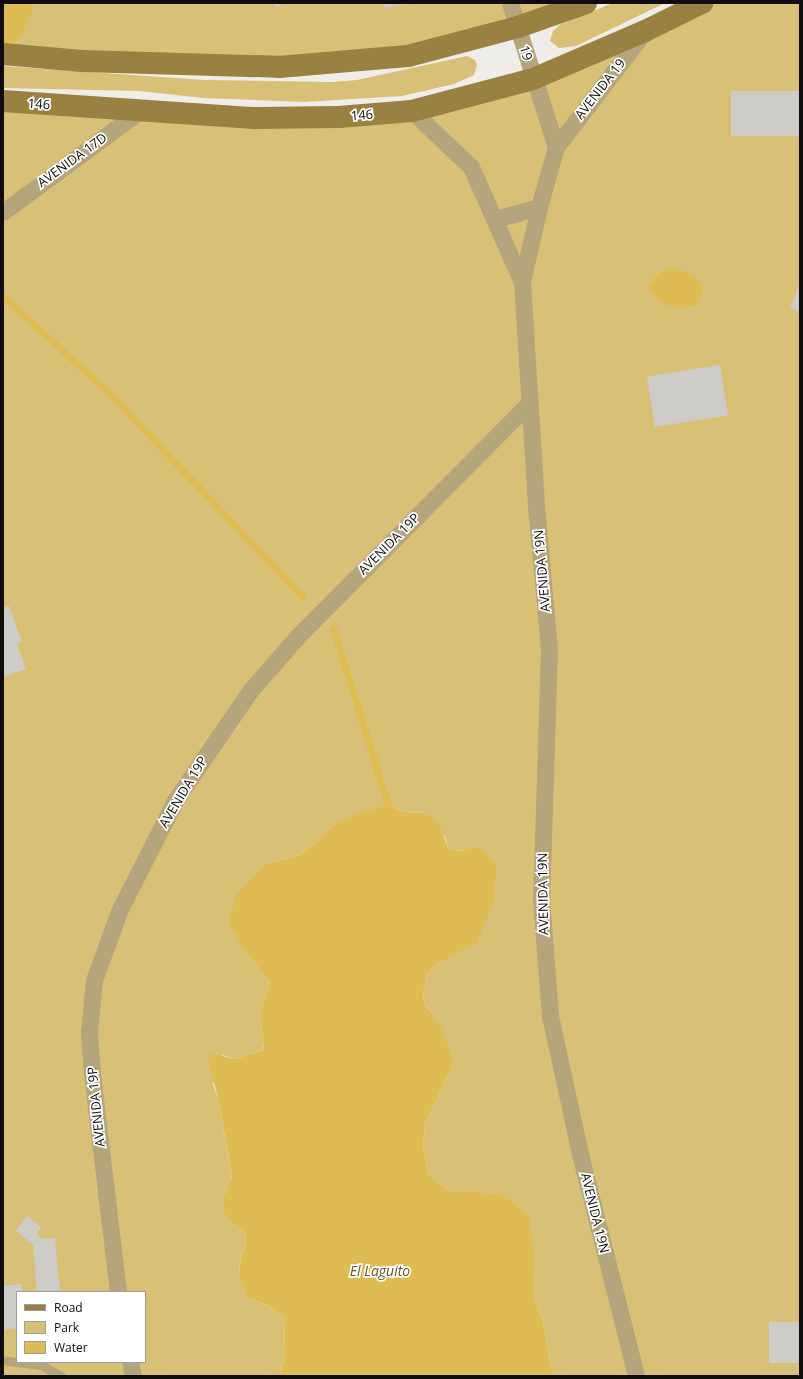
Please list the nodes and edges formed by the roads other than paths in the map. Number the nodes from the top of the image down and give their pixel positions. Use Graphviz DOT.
graph roads {
  1 [pos="510,3"];
  2 [pos="586,3"];
  3 [pos="702,3"];
  4 [pos="518,27"];
  5 [pos="645,31"];
  6 [pos="3,54"];
  7 [pos="534,80"];
  8 [pos="3,101"];
  9 [pos="142,109"];
  10 [pos="412,111"];
  11 [pos="556,147"];
  12 [pos="539,207"];
  13 [pos="3,212"];
  14 [pos="495,219"];
  15 [pos="522,282"];
  16 [pos="529,403"];
  17 [pos="118,1291"];
  18 [pos="7,1361"];
  19 [pos="16,1362"];
  20 [pos="24,1363"];
  21 [pos="130,1363"];
  22 [pos="61,1376"];
  23 [pos="133,1376"];
  24 [pos="636,1376"];
  1 -- 4 [label="street"];
  2 -- 4 [label="main road"];
  3 -- 5 [label="main road, 146"];
  4 -- 6 [label="main road"];
  4 -- 7 [label="street, 19"];
  5 -- 7 [label="main road, 146"];
  5 -- 11 [label="street, AVENIDA 19"];
  7 -- 10 [label="main road, 146"];
  7 -- 11 [label="street"];
  8 -- 9 [label="main road, 146"];
  9 -- 10 [label="main road, 146"];
  9 -- 13 [label="street, AVENIDA 17D"];
  10 -- 14 [label="street, AVENIDA 19"];
  11 -- 12 [label="street, AVENIDA 19"];
  12 -- 14 [label="street"];
  12 -- 15 [label="street, AVENIDA 19"];
  14 -- 15 [label="street, AVENIDA 19"];
  15 -- 16 [label="street, AVENIDA 19"];
  16 -- 17 [label="street, AVENIDA 19P"];
  16 -- 24 [label="street, AVENIDA 19N"];
  18 -- 19 [label="lane"];
  20 -- 22 [label="lane"];
  21 -- 23 [label="street"];
}
